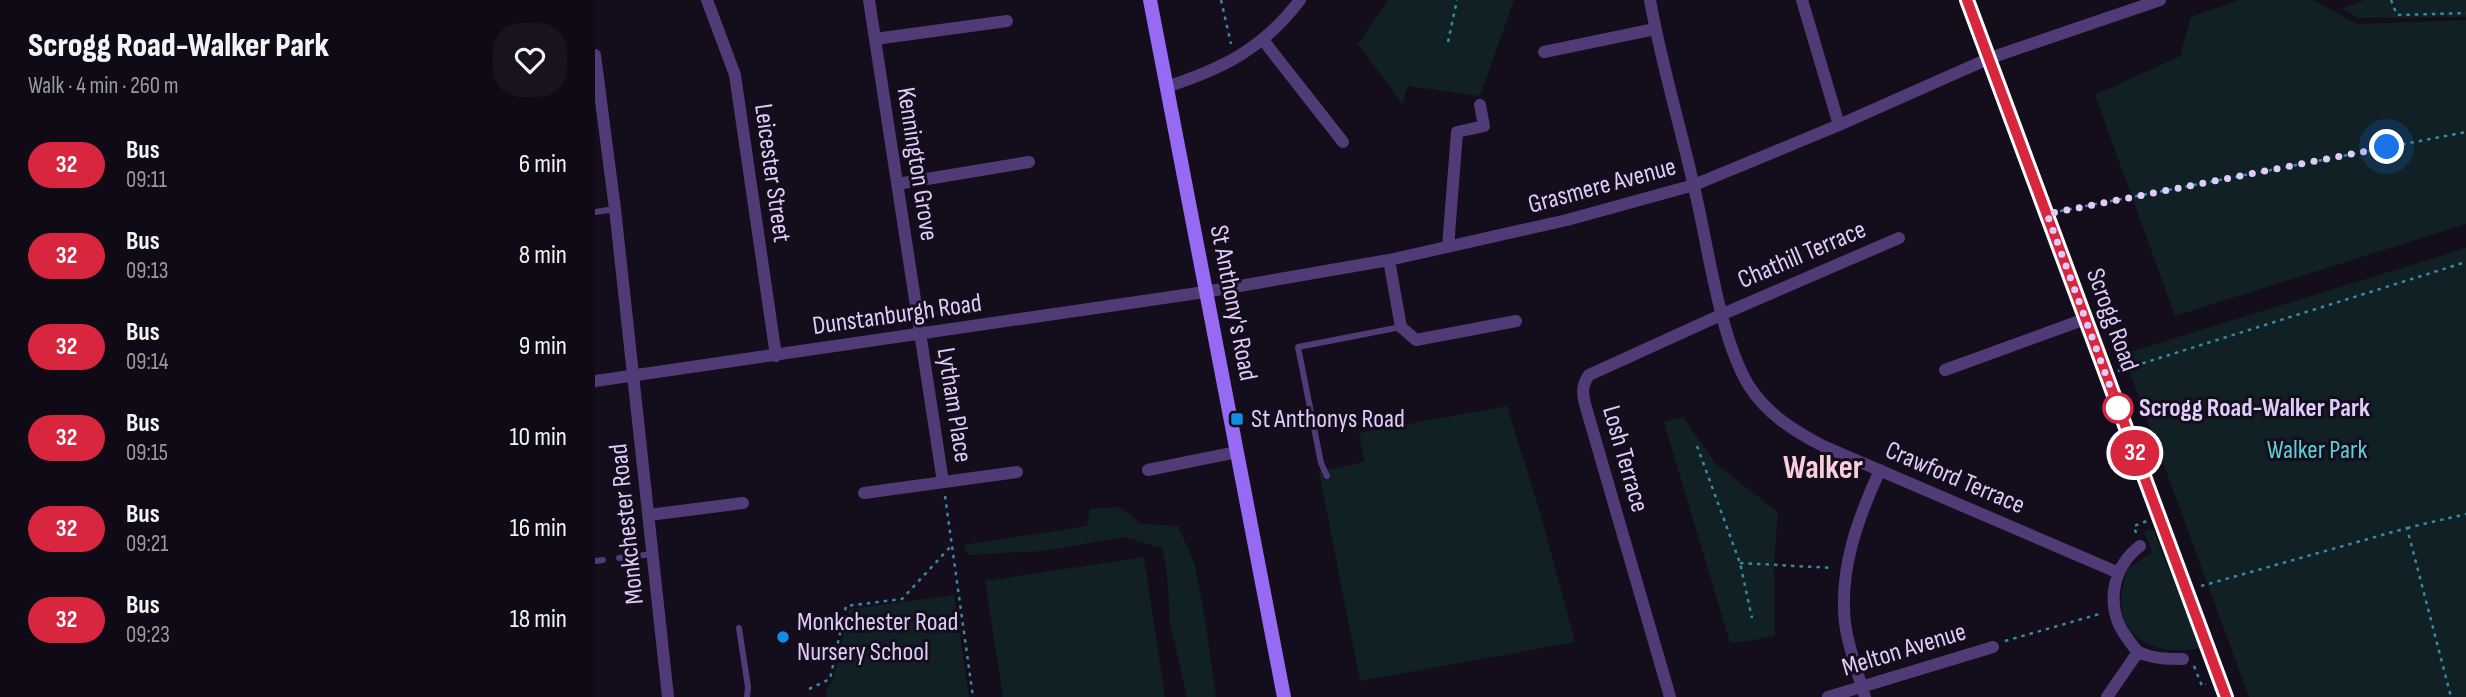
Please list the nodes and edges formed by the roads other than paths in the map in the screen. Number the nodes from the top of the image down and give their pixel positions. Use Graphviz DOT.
graph roads {
  1 [pos="707,0"];
  2 [pos="869,0"];
  3 [pos="1150,0"];
  4 [pos="1300,0"];
  5 [pos="1650,0"];
  6 [pos="1802,0"];
  7 [pos="1967,0"];
  8 [pos="2160,0"];
  9 [pos="1007,21"];
  10 [pos="1655,29"];
  11 [pos="875,39"];
  12 [pos="1263,40"];
  13 [pos="1544,52"];
  14 [pos="595,55"];
  15 [pos="1990,58"];
  16 [pos="1166,87"];
  17 [pos="597,88"];
  18 [pos="1480,105"];
  19 [pos="1839,125"];
  20 [pos="1343,142"];
  21 [pos="1029,162"];
  22 [pos="897,184"];
  23 [pos="1694,185"];
  24 [pos="615,209"];
  25 [pos="595,212"];
  26 [pos="1899,238"];
  27 [pos="1448,247"];
  28 [pos="1389,260"];
  29 [pos="1206,292"];
  30 [pos="1723,314"];
  31 [pos="2085,319"];
  32 [pos="1516,321"];
  33 [pos="1401,327"];
  34 [pos="920,335"];
  35 [pos="776,356"];
  36 [pos="1945,370"];
  37 [pos="633,375"];
  38 [pos="595,381"];
  39 [pos="1237,452"];
  40 [pos="1148,470"];
  41 [pos="1880,470"];
  42 [pos="1017,472"];
  43 [pos="1327,476"];
  44 [pos="943,482"];
  45 [pos="865,493"];
  46 [pos="743,503"];
  47 [pos="649,515"];
  48 [pos="2140,546"];
  49 [pos="653,554"];
  50 [pos="619,558"];
  51 [pos="2119,573"];
  52 [pos="739,628"];
  53 [pos="1993,648"];
  54 [pos="2138,652"];
  55 [pos="2183,659"];
  56 [pos="1863,692"];
  57 [pos="668,697"];
  58 [pos="747,697"];
  59 [pos="1284,697"];
  60 [pos="1670,697"];
  61 [pos="1828,697"];
  62 [pos="2107,697"];
  63 [pos="2226,697"];
  1 -- 35 [label="street, Leicester Street"];
  2 -- 11 [label="street, Kennington Grove"];
  3 -- 16 [label="street, St Anthony's Road"];
  4 -- 12 [label="street"];
  5 -- 10 [label="street, Crawford Terrace"];
  6 -- 19 [label="street"];
  7 -- 15 [label="street, Scrogg Road"];
  8 -- 15 [label="street, Grasmere Avenue"];
  9 -- 11 [label="street"];
  10 -- 13 [label="street"];
  10 -- 23 [label="street, Crawford Terrace"];
  11 -- 22 [label="street, Kennington Grove"];
  12 -- 16 [label="street"];
  12 -- 20 [label="street"];
  14 -- 17 [label="street, Monkchester Road"];
  15 -- 19 [label="street, Grasmere Avenue"];
  15 -- 31 [label="street, Scrogg Road"];
  16 -- 29 [label="street, St Anthony's Road"];
  17 -- 24 [label="street, Monkchester Road"];
  18 -- 27 [label="street"];
  19 -- 23 [label="street, Grasmere Avenue"];
  21 -- 22 [label="street"];
  22 -- 34 [label="street, Kennington Grove"];
  23 -- 27 [label="street, Grasmere Avenue"];
  23 -- 30 [label="street, Crawford Terrace"];
  24 -- 25 [label="lane"];
  24 -- 37 [label="street, Monkchester Road"];
  26 -- 30 [label="street, Chathill Terrace"];
  27 -- 28 [label="street, Grasmere Avenue"];
  28 -- 29 [label="street, Grasmere Avenue"];
  28 -- 33 [label="street"];
  29 -- 34 [label="street, Dunstanburgh Road"];
  29 -- 39 [label="street, St Anthony's Road"];
  30 -- 41 [label="street, Crawford Terrace"];
  30 -- 60 [label="street, Losh Terrace"];
  31 -- 36 [label="street"];
  31 -- 63 [label="street, Scrogg Road"];
  32 -- 33 [label="street"];
  33 -- 43 [label="lane"];
  34 -- 35 [label="street, Dunstanburgh Road"];
  34 -- 44 [label="street, Lytham Place"];
  35 -- 37 [label="street, Dunstanburgh Road"];
  37 -- 38 [label="street, Dunstanburgh Road"];
  37 -- 47 [label="street, Monkchester Road"];
  39 -- 40 [label="street"];
  39 -- 59 [label="street, St Anthony's Road"];
  41 -- 51 [label="street, Crawford Terrace"];
  41 -- 56 [label="street"];
  42 -- 44 [label="street, Lytham Place"];
  44 -- 45 [label="street, Lytham Place"];
  46 -- 47 [label="street"];
  47 -- 49 [label="street, Monkchester Road"];
  48 -- 51 [label="street"];
  49 -- 50 [label="lane"];
  49 -- 57 [label="street, Monkchester Road"];
  51 -- 54 [label="street"];
  52 -- 58 [label="lane"];
  53 -- 56 [label="street, Melton Avenue"];
  54 -- 55 [label="street"];
  54 -- 62 [label="street"];
  56 -- 61 [label="street, Melton Avenue"];
}
